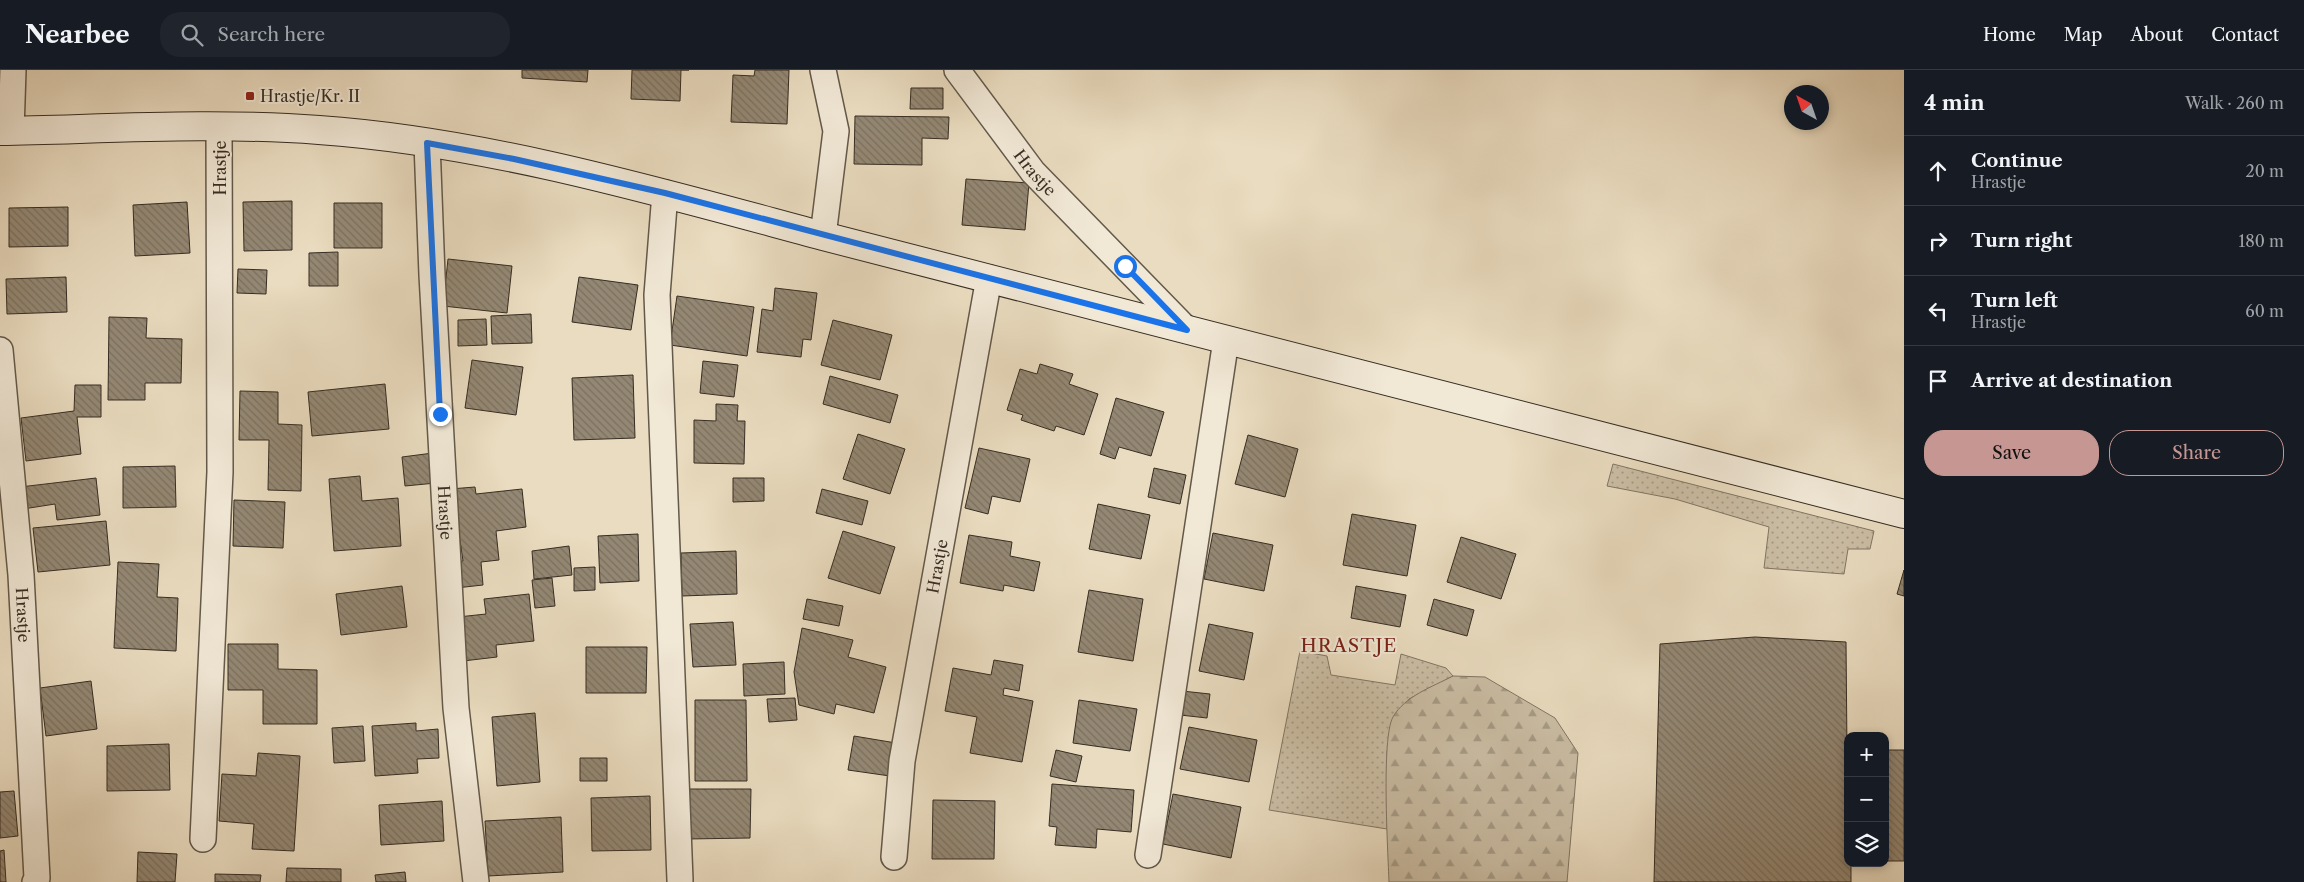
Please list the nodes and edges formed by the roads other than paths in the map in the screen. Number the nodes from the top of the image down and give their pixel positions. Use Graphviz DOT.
graph roads {
  1 [pos="13,70"];
  2 [pos="823,70"];
  3 [pos="958,70"];
  4 [pos="220,127"];
  5 [pos="5,131"];
  6 [pos="427,143"];
  7 [pos="665,193"];
  8 [pos="823,236"];
  9 [pos="989,278"];
  10 [pos="1187,330"];
  11 [pos="1226,340"];
  12 [pos="0,350"];
  13 [pos="1904,514"];
  14 [pos="203,838"];
  15 [pos="1148,855"];
  16 [pos="894,857"];
  17 [pos="680,880"];
  18 [pos="35,882"];
  19 [pos="476,882"];
  1 -- 5 [label="street"];
  2 -- 8 [label="street"];
  3 -- 10 [label="street, Hrastje"];
  4 -- 5 [label="street"];
  4 -- 6 [label="street"];
  4 -- 14 [label="street, Hrastje"];
  6 -- 7 [label="street"];
  6 -- 19 [label="street, Hrastje"];
  7 -- 8 [label="street"];
  7 -- 17 [label="street"];
  8 -- 9 [label="street"];
  9 -- 10 [label="street"];
  9 -- 16 [label="street, Hrastje"];
  10 -- 11 [label="street"];
  11 -- 13 [label="street"];
  11 -- 15 [label="street"];
  12 -- 18 [label="street, Hrastje"];
}
